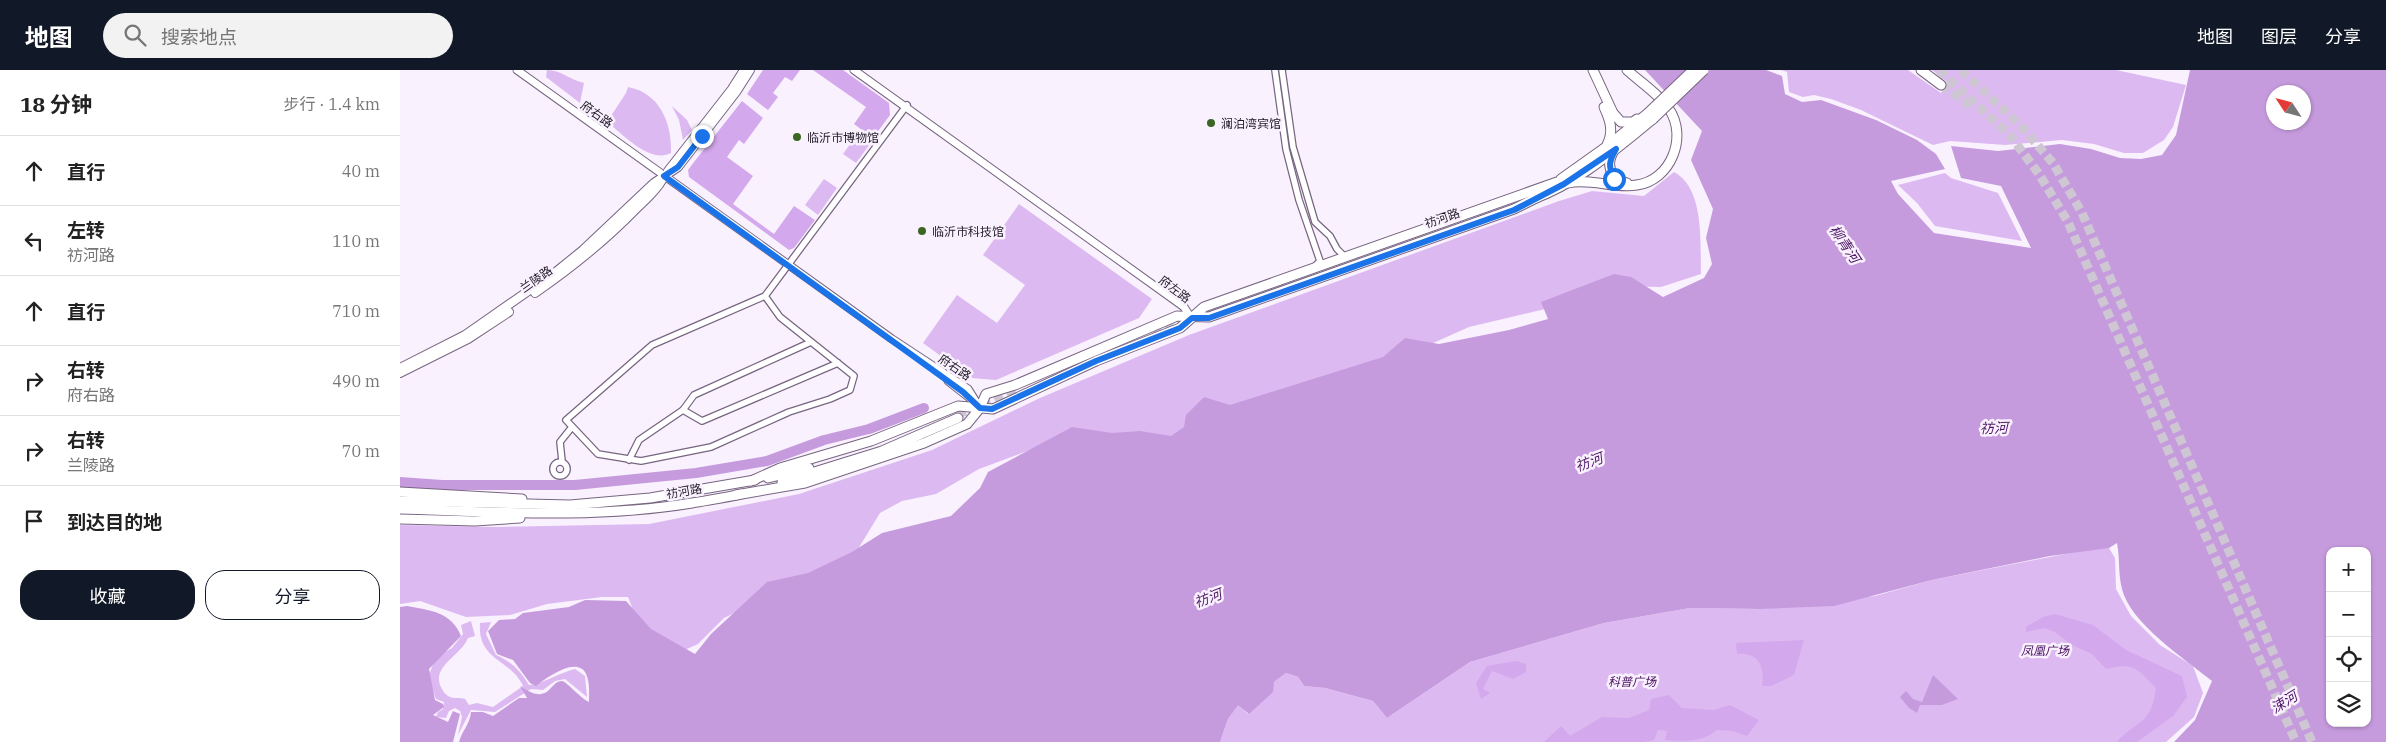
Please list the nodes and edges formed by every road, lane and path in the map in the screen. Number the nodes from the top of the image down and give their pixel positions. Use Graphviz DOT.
graph roads {
  1 [pos="517,70"];
  2 [pos="522,70"];
  3 [pos="744,70"];
  4 [pos="750,70"];
  5 [pos="854,70"];
  6 [pos="858,70"];
  7 [pos="1275,70"];
  8 [pos="1282,70"];
  9 [pos="1587,70"];
  10 [pos="1592,70"];
  11 [pos="1627,70"];
  12 [pos="1693,70"];
  13 [pos="1704,70"];
  14 [pos="1921,70"];
  15 [pos="1941,85"];
  16 [pos="907,107"];
  17 [pos="1651,116"];
  18 [pos="1611,148"];
  19 [pos="664,176"];
  20 [pos="1561,183"];
  21 [pos="1639,185"];
  22 [pos="1344,256"];
  23 [pos="789,266"];
  24 [pos="1315,266"];
  25 [pos="765,296"];
  26 [pos="1220,307"];
  27 [pos="1192,318"];
  28 [pos="811,342"];
  29 [pos="838,363"];
  30 [pos="400,368"];
  31 [pos="400,374"];
  32 [pos="980,408"];
  33 [pos="683,410"];
  34 [pos="572,427"];
  35 [pos="629,460"];
  36 [pos="562,461"];
  37 [pos="751,481"];
  38 [pos="400,492"];
  39 [pos="736,495"];
  40 [pos="400,501"];
  41 [pos="561,505"];
  42 [pos="400,509"];
  43 [pos="534,514"];
  44 [pos="400,519"];
  1 -- 19 [label="street, 府右路"];
  2 -- 19 [label="street, 府右路"];
  3 -- 19 [label="main road, 兰陵路"];
  4 -- 19 [label="main road, 兰陵路"];
  5 -- 16 [label="street, 府左路"];
  6 -- 16 [label="street, 府左路"];
  7 -- 24 [label="street"];
  8 -- 22 [label="street"];
  9 -- 18 [label="main road"];
  10 -- 17 [label="main road"];
  11 -- 21 [label="main road"];
  12 -- 17 [label="main road, bridge"];
  13 -- 17 [label="main road, bridge"];
  14 -- 15 [label="main road"];
  16 -- 23 [label="street"];
  16 -- 27 [label="street, 府左路"];
  17 -- 18 [label="main road, 祊河路"];
  18 -- 20 [label="main road, 祊河路"];
  18 -- 21 [label="main road"];
  19 -- 23 [label="street, 府右路"];
  19 -- 30 [label="main road, 兰陵路"];
  19 -- 31 [label="main road, 兰陵路"];
  20 -- 21 [label="main road"];
  20 -- 22 [label="main road"];
  20 -- 26 [label="main road, 祊河路"];
  20 -- 26 [label="main road, 祊河路"];
  22 -- 24 [label="main road"];
  23 -- 25 [label="street"];
  23 -- 32 [label="street, 府右路"];
  24 -- 26 [label="main road"];
  25 -- 28 [label="street"];
  25 -- 34 [label="street"];
  26 -- 27 [label="main road"];
  27 -- 32 [label="main road"];
  27 -- 32 [label="main road"];
  28 -- 29 [label="street"];
  28 -- 33 [label="street"];
  29 -- 33 [label="street"];
  29 -- 35 [label="street"];
  32 -- 37 [label="main road"];
  32 -- 39 [label="main road"];
  33 -- 35 [label="street"];
  34 -- 35 [label="street"];
  34 -- 36 [label="street"];
  37 -- 39 [label="main road, 祊河路"];
  37 -- 41 [label="main road, 祊河路"];
  38 -- 41 [label="main road"];
  39 -- 43 [label="main road, 祊河路"];
  40 -- 41 [label="main road, 祊河路"];
  42 -- 43 [label="main road, 祊河路"];
  43 -- 44 [label="main road"];
}
